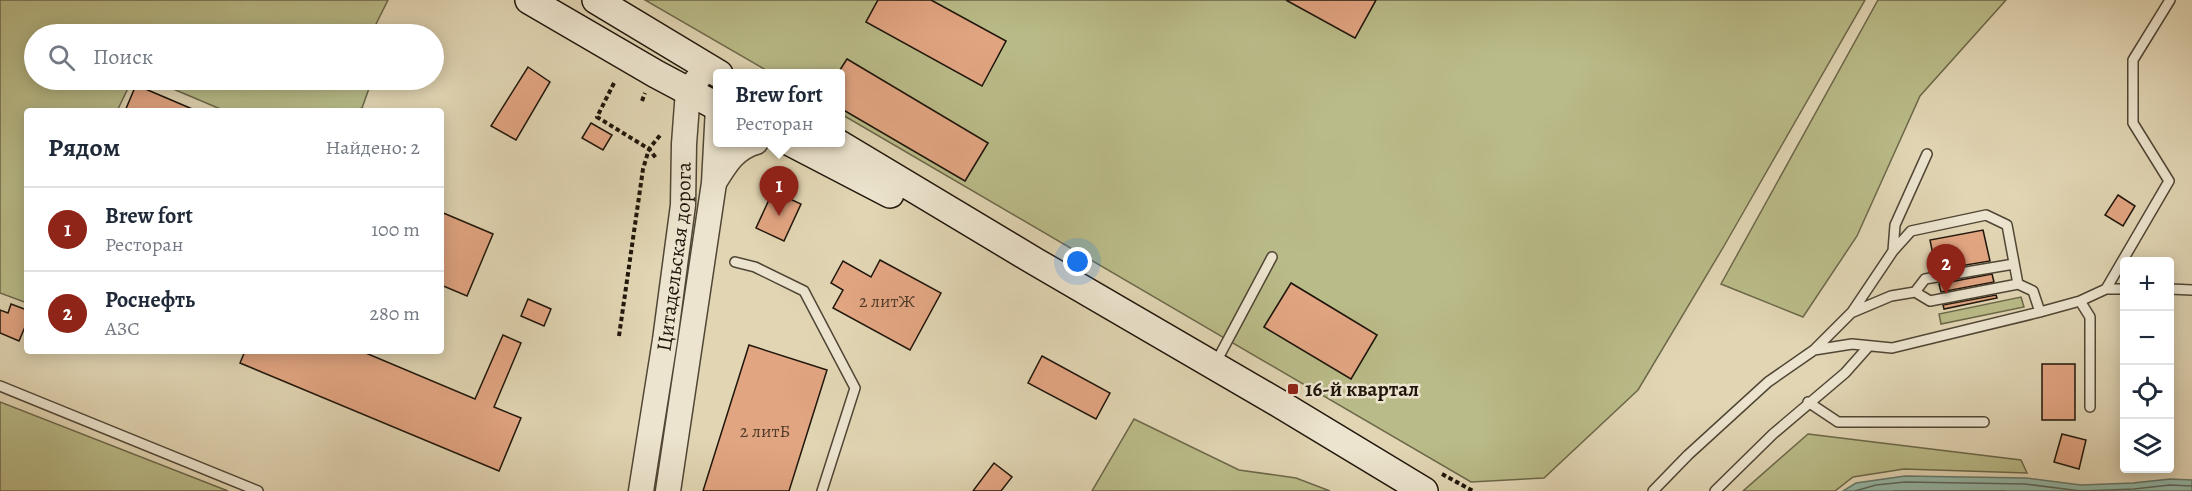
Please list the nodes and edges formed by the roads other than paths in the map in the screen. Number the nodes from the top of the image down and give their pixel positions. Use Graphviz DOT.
graph roads {
  1 [pos="530,0"];
  2 [pos="596,0"];
  3 [pos="2170,0"];
  4 [pos="713,70"];
  5 [pos="688,91"];
  6 [pos="713,105"];
  7 [pos="715,147"];
  8 [pos="743,147"];
  9 [pos="800,147"];
  10 [pos="844,147"];
  11 [pos="1927,154"];
  12 [pos="714,183"];
  13 [pos="1893,251"];
  14 [pos="1272,257"];
  15 [pos="735,262"];
  16 [pos="1036,262"];
  17 [pos="2014,264"];
  18 [pos="2018,284"];
  19 [pos="2106,289"];
  20 [pos="2120,289"];
  21 [pos="2174,290"];
  22 [pos="2192,290"];
  23 [pos="1916,292"];
  24 [pos="2080,301"];
  25 [pos="1852,312"];
  26 [pos="2040,312"];
  27 [pos="1869,346"];
  28 [pos="1814,350"];
  29 [pos="1214,367"];
  30 [pos="0,386"];
  31 [pos="1808,402"];
  32 [pos="2090,407"];
  33 [pos="1984,422"];
  34 [pos="258,491"];
  35 [pos="641,491"];
  36 [pos="669,491"];
  37 [pos="822,491"];
  38 [pos="1424,491"];
  39 [pos="1653,491"];
  40 [pos="1715,491"];
  1 -- 5 [label="main road"];
  2 -- 4 [label="main road"];
  3 -- 19 [label="lane"];
  4 -- 5 [label="street"];
  5 -- 6 [label="main road"];
  5 -- 35 [label="street, Цитадельская дорога"];
  7 -- 12 [label="street, Цитадельская дорога"];
  8 -- 12 [label="street"];
  9 -- 16 [label="main road"];
  10 -- 16 [label="main road"];
  11 -- 13 [label="lane"];
  12 -- 36 [label="street, Цитадельская дорога"];
  13 -- 17 [label="lane"];
  13 -- 25 [label="lane"];
  14 -- 29 [label="lane"];
  15 -- 37 [label="lane"];
  16 -- 29 [label="main road"];
  17 -- 18 [label="lane"];
  17 -- 23 [label="lane"];
  18 -- 23 [label="lane"];
  18 -- 26 [label="lane"];
  19 -- 20 [label="lane"];
  19 -- 24 [label="lane"];
  21 -- 22 [label="lane"];
  23 -- 25 [label="lane"];
  24 -- 26 [label="lane"];
  24 -- 32 [label="lane"];
  25 -- 28 [label="lane"];
  26 -- 27 [label="lane"];
  27 -- 28 [label="lane"];
  27 -- 31 [label="lane"];
  28 -- 39 [label="lane"];
  29 -- 38 [label="main road"];
  30 -- 34 [label="lane"];
  31 -- 33 [label="lane"];
  31 -- 40 [label="lane"];
}
